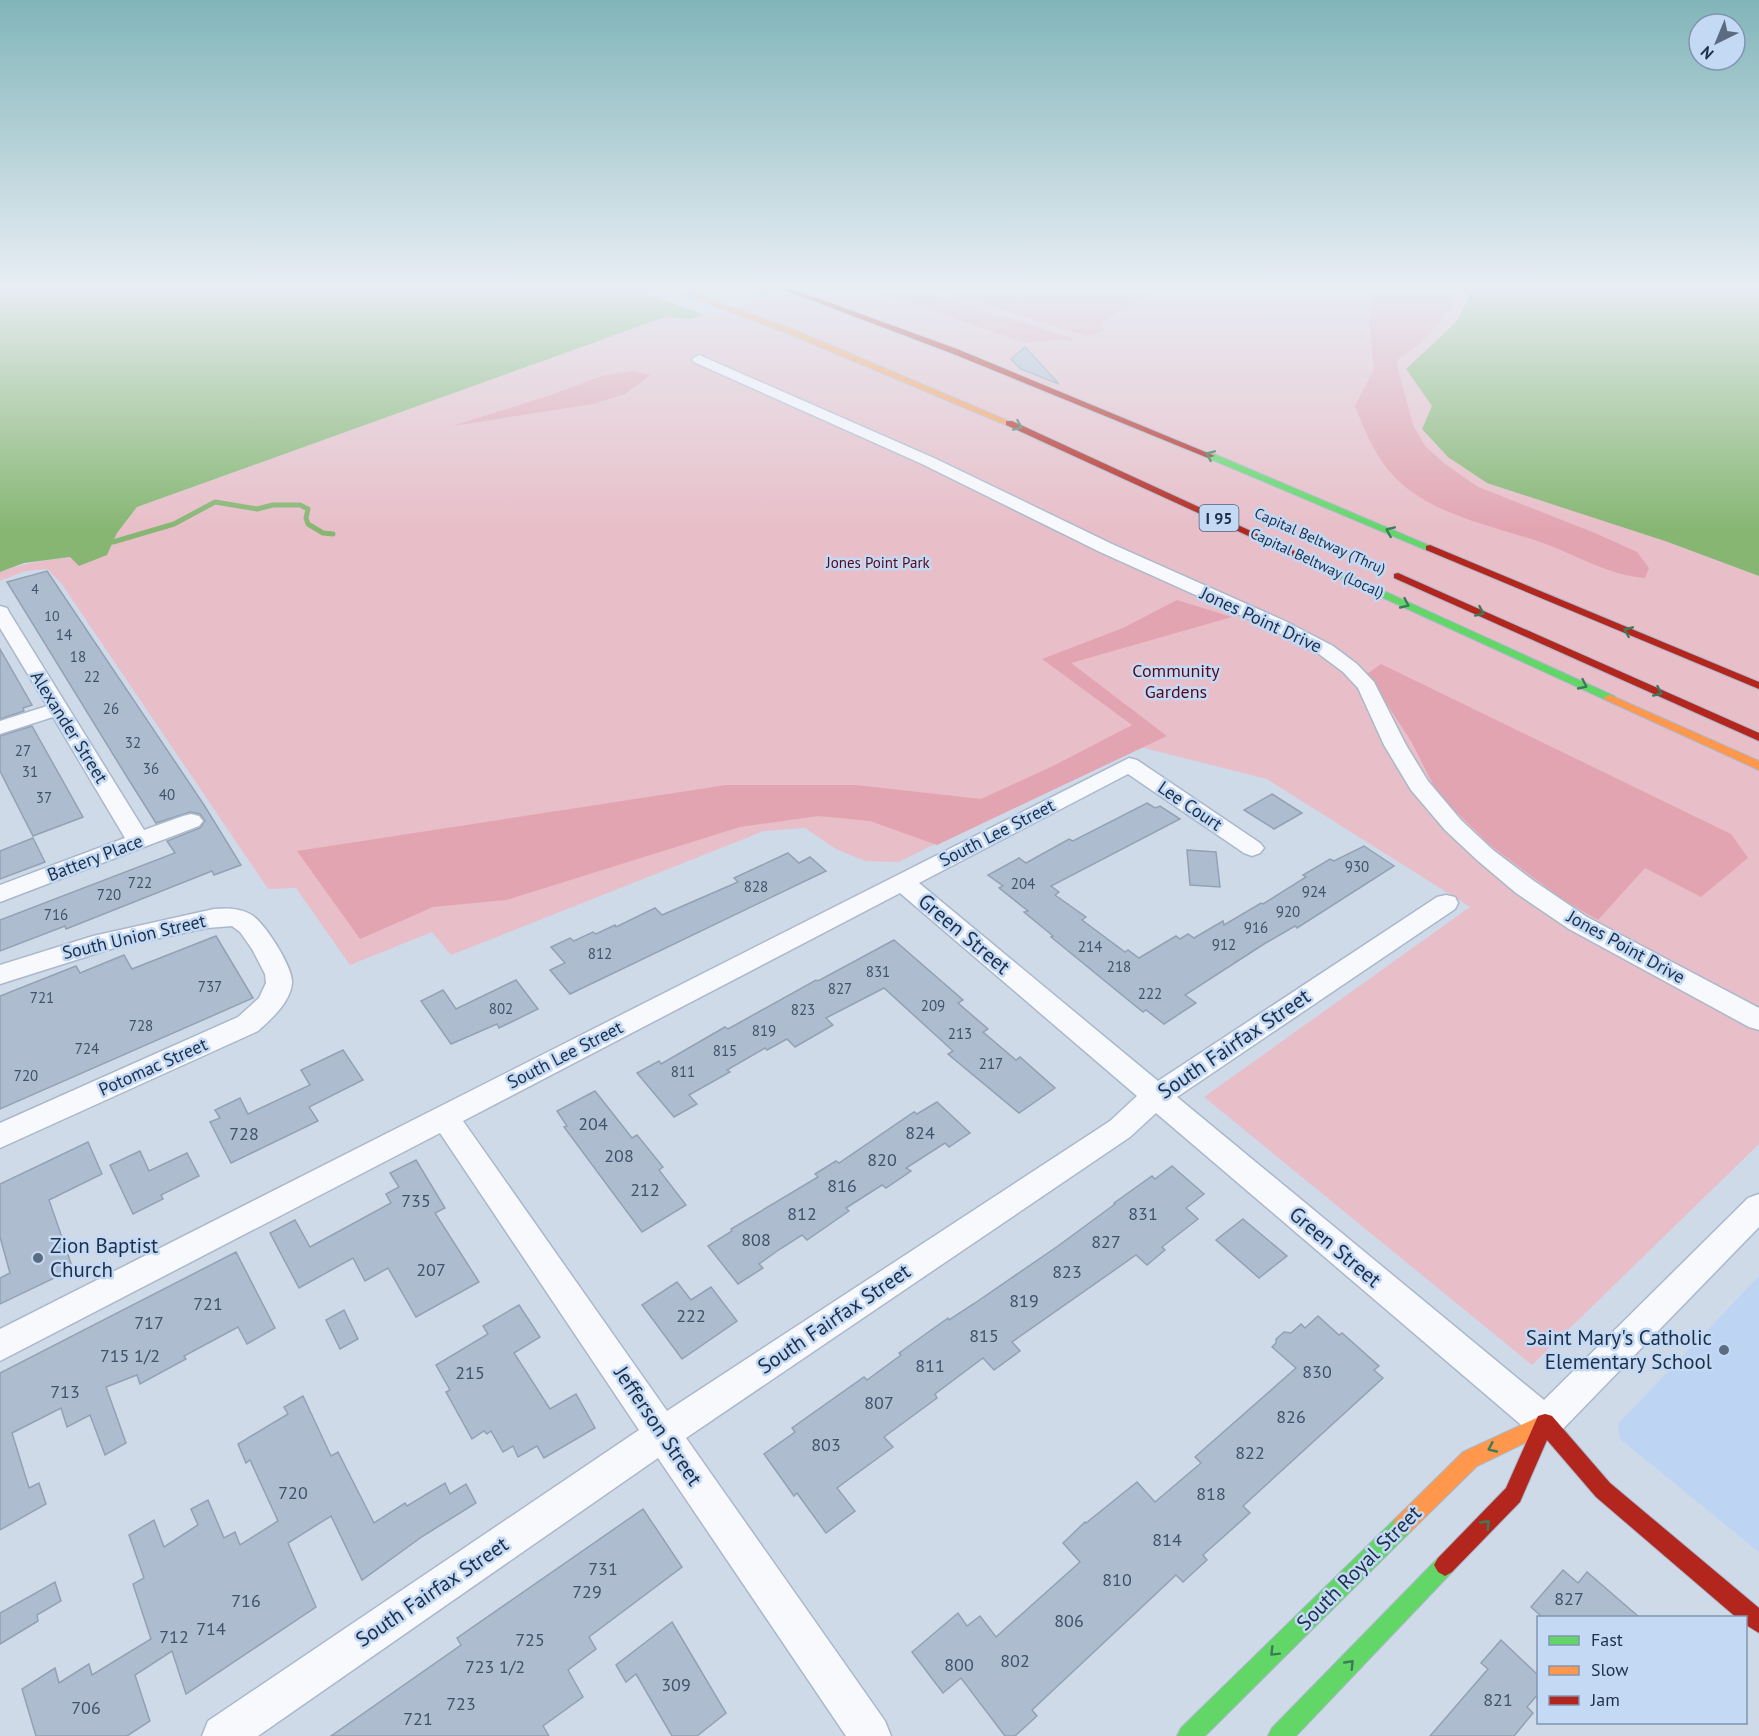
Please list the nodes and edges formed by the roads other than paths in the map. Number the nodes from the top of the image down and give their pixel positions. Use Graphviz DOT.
graph roads {
  1 [pos="722,369"];
  2 [pos="881,369"];
  3 [pos="998,369"];
  4 [pos="1386,570"];
  5 [pos="2,619"];
  6 [pos="1759,686"];
  7 [pos="58,709"];
  8 [pos="0,728"];
  9 [pos="1759,737"];
  10 [pos="1129,765"];
  11 [pos="1759,765"];
  12 [pos="191,821"];
  13 [pos="139,841"];
  14 [pos="1252,848"];
  15 [pos="902,882"];
  16 [pos="0,894"];
  17 [pos="1446,903"];
  18 [pos="279,974"];
  19 [pos="0,975"];
  20 [pos="1759,1020"];
  21 [pos="1156,1096"];
  22 [pos="446,1118"];
  23 [pos="0,1136"];
  24 [pos="1759,1208"];
  25 [pos="0,1346"];
  26 [pos="1545,1423"];
  27 [pos="664,1434"];
  28 [pos="1759,1622"];
  29 [pos="223,1736"];
  30 [pos="870,1736"];
  31 [pos="1189,1736"];
  32 [pos="1280,1736"];
  1 -- 20 [label="street, Jones Point Drive"];
  2 -- 11 [label="main road, Capital Beltway (Local) / I 95, one-way"];
  6 -- 3 [label="main road, Capital Beltway (Thru), one-way"];
  4 -- 9 [label="main road, Capital Beltway (Thru), one-way"];
  5 -- 7 [label="street, Alexander Street"];
  7 -- 8 [label="street"];
  7 -- 13 [label="street, Alexander Street"];
  10 -- 14 [label="street, Lee Court"];
  10 -- 15 [label="street, South Lee Street"];
  12 -- 13 [label="street, Battery Place"];
  13 -- 16 [label="street, Battery Place"];
  15 -- 21 [label="street, Green Street"];
  15 -- 22 [label="street, South Lee Street"];
  17 -- 21 [label="street, South Fairfax Street"];
  18 -- 19 [label="street, South Union Street"];
  18 -- 23 [label="street, Potomac Street"];
  21 -- 26 [label="street, Green Street"];
  21 -- 27 [label="street, South Fairfax Street"];
  22 -- 25 [label="street, South Lee Street"];
  22 -- 27 [label="street, Jefferson Street"];
  24 -- 26 [label="street, South Royal Street"];
  26 -- 28 [label="main road, Green Street"];
  26 -- 31 [label="main road, South Royal Street, one-way"];
  32 -- 26 [label="main road, South Royal Street, one-way"];
  27 -- 29 [label="street, South Fairfax Street"];
  27 -- 30 [label="street, Jefferson Street"];
}
